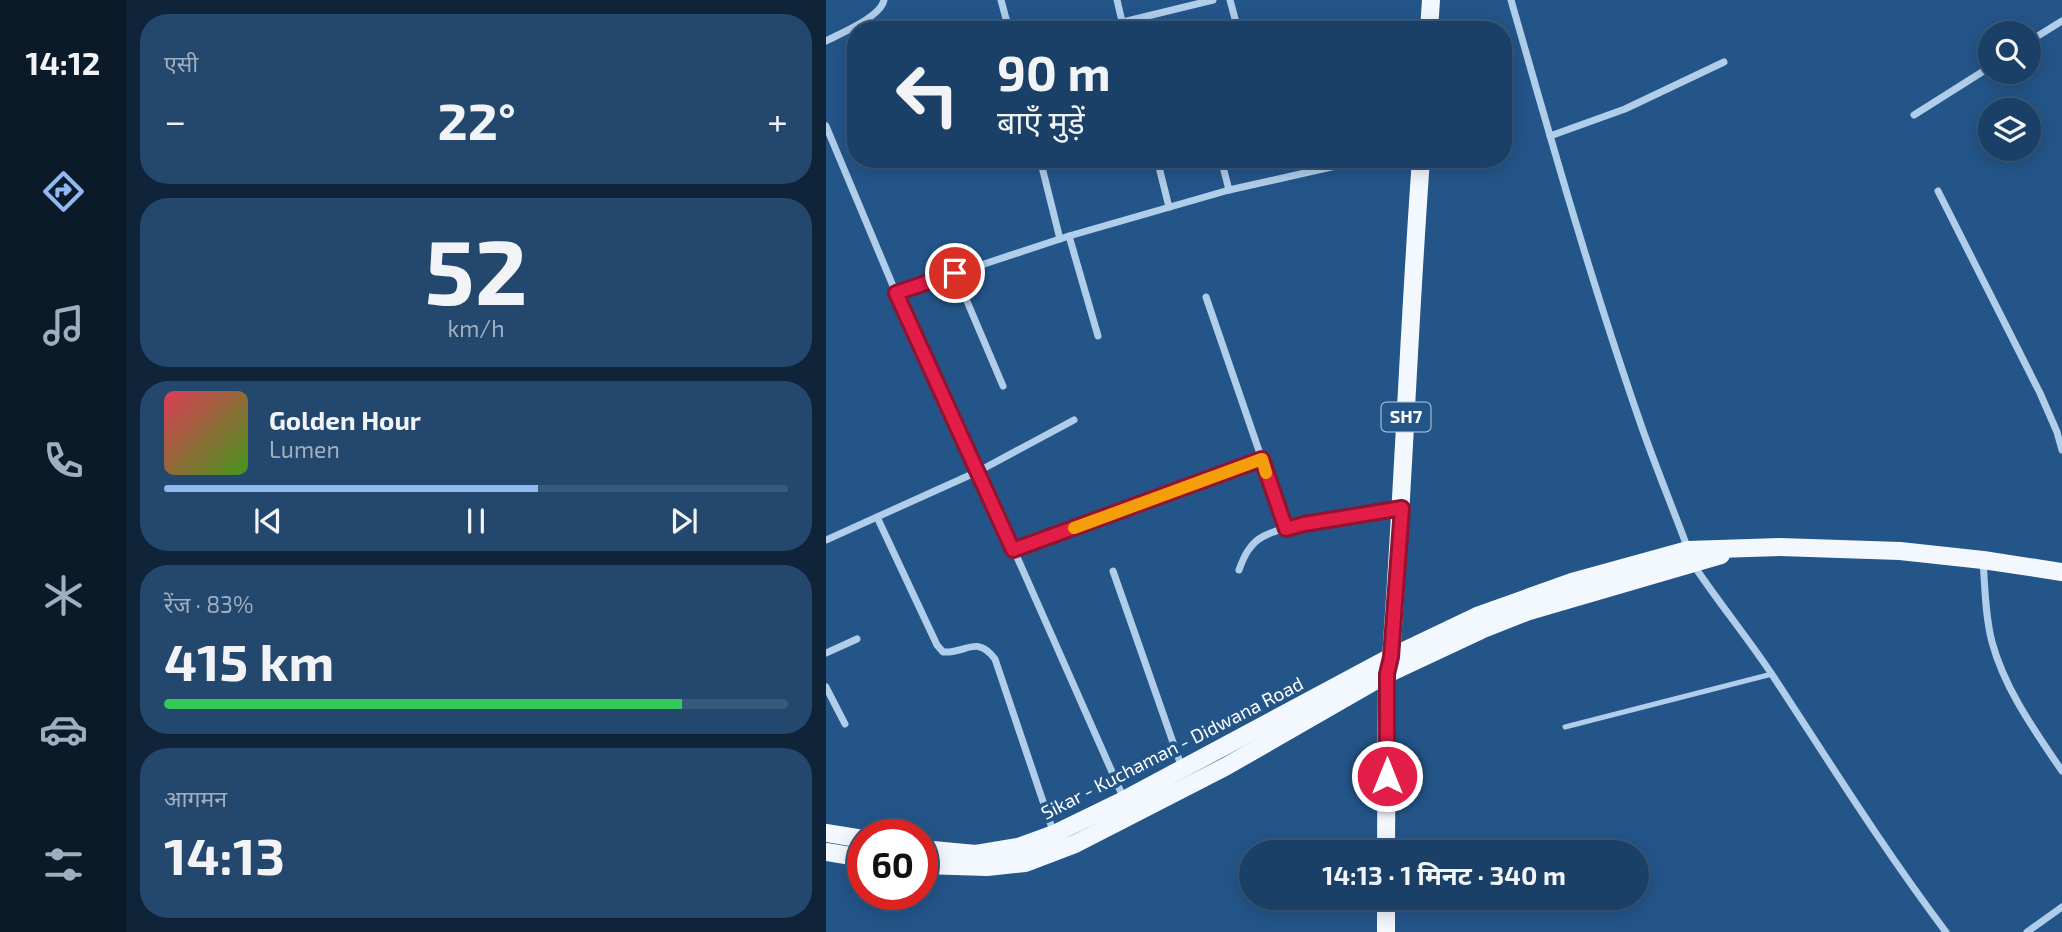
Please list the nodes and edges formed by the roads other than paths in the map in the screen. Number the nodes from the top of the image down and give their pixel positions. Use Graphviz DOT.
graph roads {
  1 [pos="884,0"];
  2 [pos="1001,0"];
  3 [pos="1117,0"];
  4 [pos="1213,0"];
  5 [pos="1230,0"];
  6 [pos="1431,0"];
  7 [pos="1511,0"];
  8 [pos="862,21"];
  9 [pos="1007,21"];
  10 [pos="1122,21"];
  11 [pos="1140,21"];
  12 [pos="1236,21"];
  13 [pos="1430,21"];
  14 [pos="2062,21"];
  15 [pos="847,29"];
  16 [pos="2041,34"];
  17 [pos="826,41"];
  18 [pos="1724,62"];
  19 [pos="1978,75"];
  20 [pos="1914,115"];
  21 [pos="826,126"];
  22 [pos="1550,136"];
  23 [pos="1042,168"];
  24 [pos="1159,168"];
  25 [pos="1223,168"];
  26 [pos="1327,168"];
  27 [pos="1420,168"];
  28 [pos="1229,190"];
  29 [pos="1938,191"];
  30 [pos="1168,207"];
  31 [pos="1069,236"];
  32 [pos="1060,239"];
  33 [pos="955,273"];
  34 [pos="896,293"];
  35 [pos="1206,298"];
  36 [pos="1098,336"];
  37 [pos="1003,386"];
  38 [pos="1074,420"];
  39 [pos="2059,431"];
  40 [pos="2062,450"];
  41 [pos="1262,459"];
  42 [pos="979,471"];
  43 [pos="1402,508"];
  44 [pos="877,517"];
  45 [pos="1286,529"];
  46 [pos="826,540"];
  47 [pos="1013,550"];
  48 [pos="1691,557"];
  49 [pos="1983,560"];
  50 [pos="1239,570"];
  51 [pos="1114,571"];
  52 [pos="2062,572"];
  53 [pos="856,639"];
  54 [pos="826,653"];
  55 [pos="1389,665"];
  56 [pos="1772,674"];
  57 [pos="826,687"];
  58 [pos="845,724"];
  59 [pos="1565,727"];
  60 [pos="1182,768"];
  61 [pos="2062,771"];
  62 [pos="1124,800"];
  63 [pos="826,833"];
  64 [pos="1055,834"];
  65 [pos="847,836"];
  66 [pos="1386,840"];
  67 [pos="938,850"];
  68 [pos="826,852"];
  69 [pos="847,855"];
  70 [pos="938,865"];
  71 [pos="2062,908"];
  72 [pos="1386,910"];
  73 [pos="1386,932"];
  74 [pos="1946,932"];
  75 [pos="2027,932"];
  1 -- 8 [label="street"];
  2 -- 9 [label="street"];
  3 -- 10 [label="street"];
  4 -- 11 [label="street"];
  5 -- 12 [label="street"];
  6 -- 13 [label="main road"];
  7 -- 22 [label="street"];
  14 -- 16 [label="street"];
  15 -- 17 [label="street"];
  18 -- 22 [label="street"];
  19 -- 20 [label="street"];
  21 -- 34 [label="street"];
  22 -- 48 [label="street"];
  23 -- 32 [label="street"];
  24 -- 30 [label="street"];
  25 -- 28 [label="street"];
  26 -- 28 [label="street"];
  27 -- 43 [label="main road, SH7"];
  28 -- 30 [label="street"];
  29 -- 39 [label="street"];
  30 -- 31 [label="street"];
  31 -- 32 [label="street"];
  31 -- 36 [label="street"];
  32 -- 33 [label="street"];
  33 -- 34 [label="street"];
  33 -- 37 [label="street"];
  34 -- 42 [label="street"];
  35 -- 41 [label="street"];
  38 -- 42 [label="street"];
  39 -- 40 [label="street"];
  41 -- 45 [label="street"];
  41 -- 47 [label="street"];
  42 -- 44 [label="street"];
  42 -- 47 [label="street"];
  43 -- 45 [label="street"];
  43 -- 55 [label="main road, SH7"];
  44 -- 46 [label="street"];
  44 -- 64 [label="street"];
  45 -- 50 [label="street"];
  47 -- 62 [label="street"];
  48 -- 49 [label="main road"];
  48 -- 55 [label="main road"];
  48 -- 56 [label="street"];
  49 -- 52 [label="main road"];
  49 -- 61 [label="street"];
  51 -- 60 [label="street"];
  53 -- 54 [label="street"];
  55 -- 60 [label="main road, Sikar - Kuchaman - Didwana Road"];
  55 -- 66 [label="main road"];
  55 -- 70 [label="main road, Sikar - Kuchaman - Didwana Road"];
  56 -- 59 [label="lane"];
  56 -- 74 [label="street"];
  57 -- 58 [label="street"];
  60 -- 62 [label="main road, Sikar - Kuchaman - Didwana Road"];
  62 -- 64 [label="main road, Sikar - Kuchaman - Didwana Road"];
  63 -- 65 [label="main road"];
  64 -- 67 [label="main road, Sikar - Kuchaman - Didwana Road"];
  68 -- 69 [label="main road"];
  71 -- 75 [label="street"];
  72 -- 73 [label="main road"];
}
